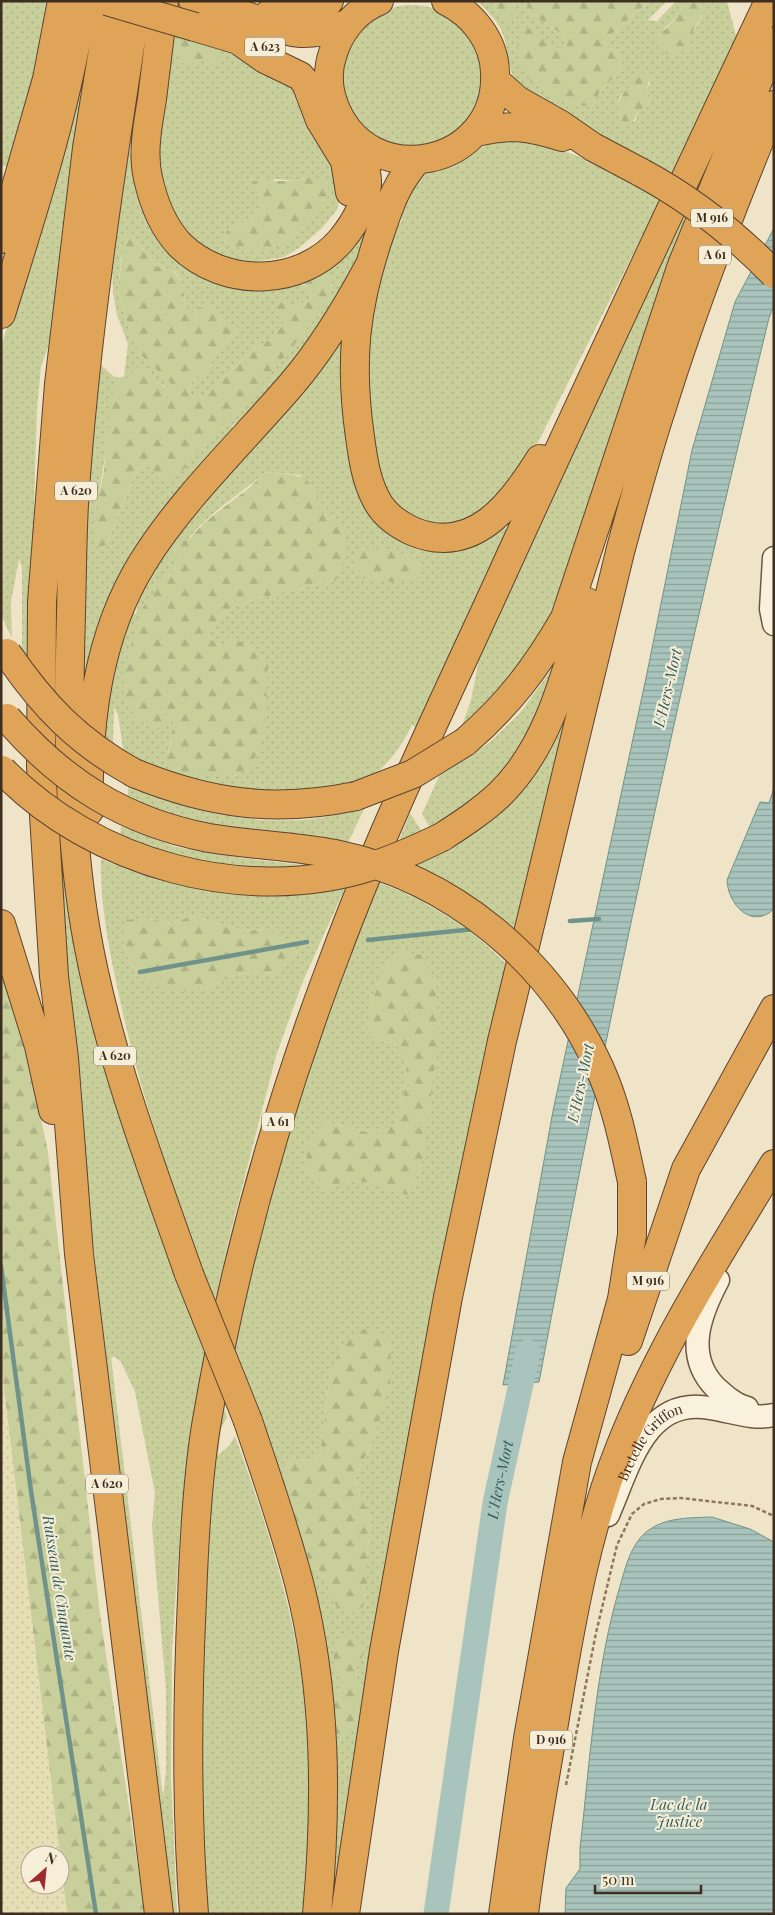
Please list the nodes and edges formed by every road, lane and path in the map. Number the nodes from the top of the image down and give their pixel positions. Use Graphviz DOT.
graph roads {
  1 [pos="62,1"];
  2 [pos="84,1"];
  3 [pos="107,1"];
  4 [pos="111,1"];
  5 [pos="137,1"];
  6 [pos="164,1"];
  7 [pos="329,1"];
  8 [pos="378,1"];
  9 [pos="446,1"];
  10 [pos="769,1"];
  11 [pos="195,10"];
  12 [pos="235,12"];
  13 [pos="348,24"];
  14 [pos="238,40"];
  15 [pos="774,42"];
  16 [pos="329,81"];
  17 [pos="496,81"];
  18 [pos="774,105"];
  19 [pos="476,132"];
  20 [pos="358,141"];
  21 [pos="592,147"];
  22 [pos="417,160"];
  23 [pos="1,239"];
  24 [pos="336,246"];
  25 [pos="368,268"];
  26 [pos="774,274"];
  27 [pos="1,314"];
  28 [pos="588,385"];
  29 [pos="615,464"];
  30 [pos="774,565"];
  31 [pos="774,624"];
  32 [pos="4,648"];
  33 [pos="4,715"];
  34 [pos="2,769"];
  35 [pos="1,924"];
  36 [pos="97,982"];
  37 [pos="774,1009"];
  38 [pos="774,1164"];
  39 [pos="729,1238"];
  40 [pos="79,1254"];
  41 [pos="773,1415"];
  42 [pos="774,1516"];
  43 [pos="558,1567"];
  44 [pos="585,1567"];
  45 [pos="564,1794"];
  46 [pos="159,1914"];
  47 [pos="194,1914"];
  48 [pos="317,1914"];
  49 [pos="346,1914"];
  50 [pos="503,1914"];
  51 [pos="524,1914"];
  1 -- 23 [label="highway"];
  2 -- 27 [label="highway"];
  3 -- 11 [label="highway, A 623, bridge"];
  4 -- 40 [label="highway, A 620"];
  5 -- 36 [label="highway, A 620"];
  6 -- 24 [label="highway"];
  7 -- 12 [label="highway"];
  8 -- 13 [label="highway"];
  9 -- 17 [label="highway"];
  10 -- 28 [label="highway, A 61"];
  11 -- 12 [label="highway, A 623"];
  11 -- 14 [label="highway, A 623"];
  12 -- 13 [label="highway, A 623"];
  13 -- 16 [label="highway"];
  14 -- 16 [label="highway, A 623"];
  14 -- 24 [label="highway"];
  15 -- 29 [label="highway"];
  16 -- 20 [label="highway"];
  17 -- 19 [label="highway"];
  17 -- 21 [label="highway, M 916"];
  18 -- 49 [label="highway, A 61"];
  19 -- 21 [label="highway, M 916"];
  19 -- 22 [label="highway"];
  20 -- 22 [label="highway"];
  20 -- 24 [label="highway"];
  21 -- 26 [label="highway, M 916, bridge"];
  22 -- 25 [label="highway"];
  25 -- 28 [label="highway"];
  25 -- 36 [label="highway"];
  28 -- 47 [label="highway, A 61"];
  29 -- 32 [label="highway, bridge"];
  29 -- 34 [label="highway, bridge"];
  30 -- 31 [label="main road"];
  33 -- 43 [label="highway, bridge"];
  35 -- 40 [label="highway"];
  36 -- 48 [label="highway, A 620, bridge"];
  37 -- 43 [label="highway, M 916"];
  38 -- 39 [label="highway"];
  39 -- 41 [label="main road, Bretelle Griffon"];
  39 -- 44 [label="highway"];
  40 -- 46 [label="highway, A 620"];
  41 -- 44 [label="main road, Bretelle Griffon"];
  42 -- 45 [label="path"];
  43 -- 50 [label="highway, D 916"];
  44 -- 51 [label="highway, D 916"];
}
